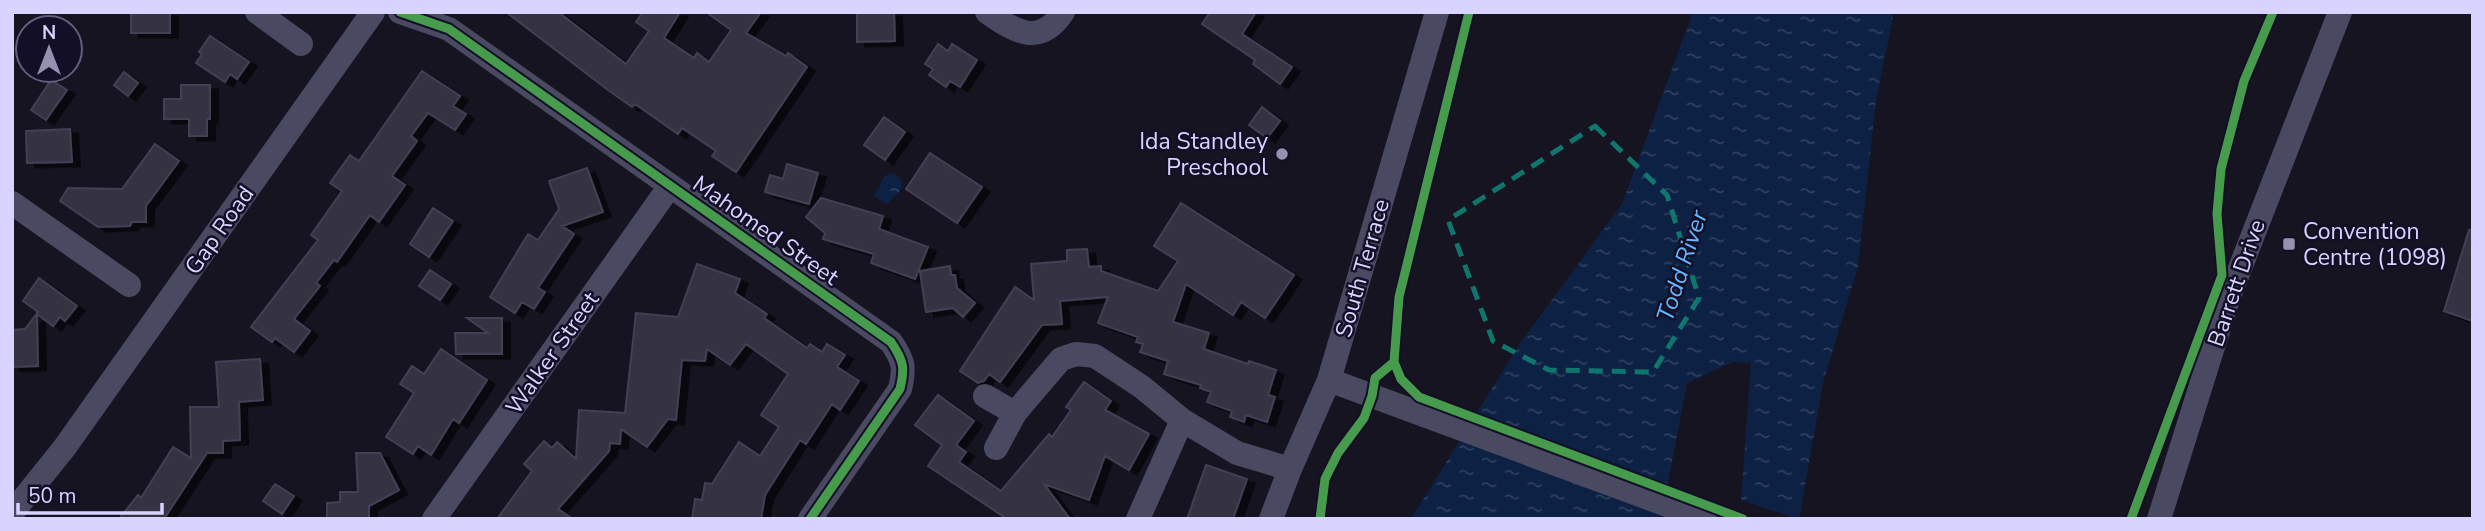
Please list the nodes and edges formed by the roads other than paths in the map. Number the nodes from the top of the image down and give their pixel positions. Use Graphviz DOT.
graph roads {
  1 [pos="257,12"];
  2 [pos="373,12"];
  3 [pos="987,12"];
  4 [pos="1063,12"];
  5 [pos="1437,12"];
  6 [pos="2340,12"];
  7 [pos="426,17"];
  8 [pos="302,44"];
  9 [pos="670,186"];
  10 [pos="12,203"];
  11 [pos="129,285"];
  12 [pos="1329,380"];
  13 [pos="985,396"];
  14 [pos="1015,412"];
  15 [pos="1182,421"];
  16 [pos="996,448"];
  17 [pos="1290,469"];
  18 [pos="20,510"];
  19 [pos="433,519"];
  20 [pos="810,519"];
  21 [pos="1138,519"];
  22 [pos="1271,519"];
  23 [pos="1704,519"];
  24 [pos="2160,519"];
  1 -- 8 [label="street"];
  2 -- 18 [label="street, Gap Road"];
  3 -- 4 [label="street"];
  5 -- 12 [label="street, South Terrace"];
  6 -- 24 [label="street, Barrett Drive"];
  7 -- 9 [label="street, Mahomed Street"];
  9 -- 19 [label="street, Walker Street"];
  9 -- 20 [label="street, Mahomed Street"];
  10 -- 11 [label="street"];
  12 -- 17 [label="street, South Terrace"];
  12 -- 23 [label="street"];
  13 -- 14 [label="street"];
  14 -- 15 [label="street"];
  14 -- 16 [label="street"];
  15 -- 17 [label="street"];
  15 -- 21 [label="street"];
  17 -- 22 [label="street, South Terrace"];
}
